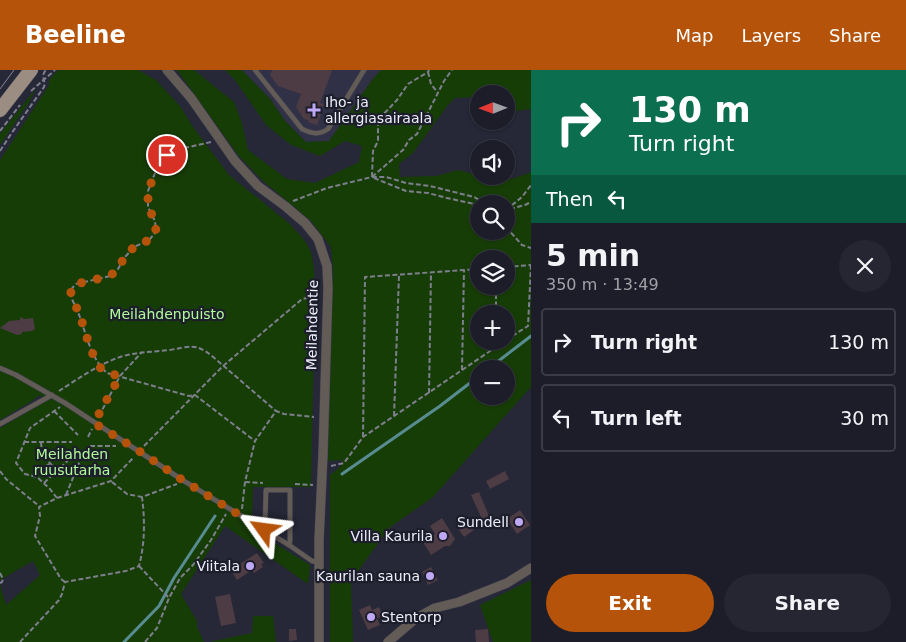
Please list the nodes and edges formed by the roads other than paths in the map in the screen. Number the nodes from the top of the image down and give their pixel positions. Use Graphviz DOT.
graph roads {
  1 [pos="30,70"];
  2 [pos="167,70"];
  3 [pos="255,70"];
  4 [pos="364,70"];
  5 [pos="0,110"];
  6 [pos="0,368"];
  7 [pos="52,395"];
  8 [pos="0,424"];
  9 [pos="264,530"];
  10 [pos="289,545"];
  11 [pos="318,562"];
  12 [pos="531,568"];
  13 [pos="319,642"];
  14 [pos="388,642"];
  1 -- 5 [label="main road"];
  2 -- 11 [label="street, Meilahdentie"];
  3 -- 4 [label="lane"];
  6 -- 7 [label="lane"];
  7 -- 8 [label="lane"];
  7 -- 9 [label="lane"];
  9 -- 10 [label="lane"];
  9 -- 10 [label="lane"];
  10 -- 11 [label="lane"];
  11 -- 13 [label="street, Meilahdentie"];
  12 -- 14 [label="street"];
}
